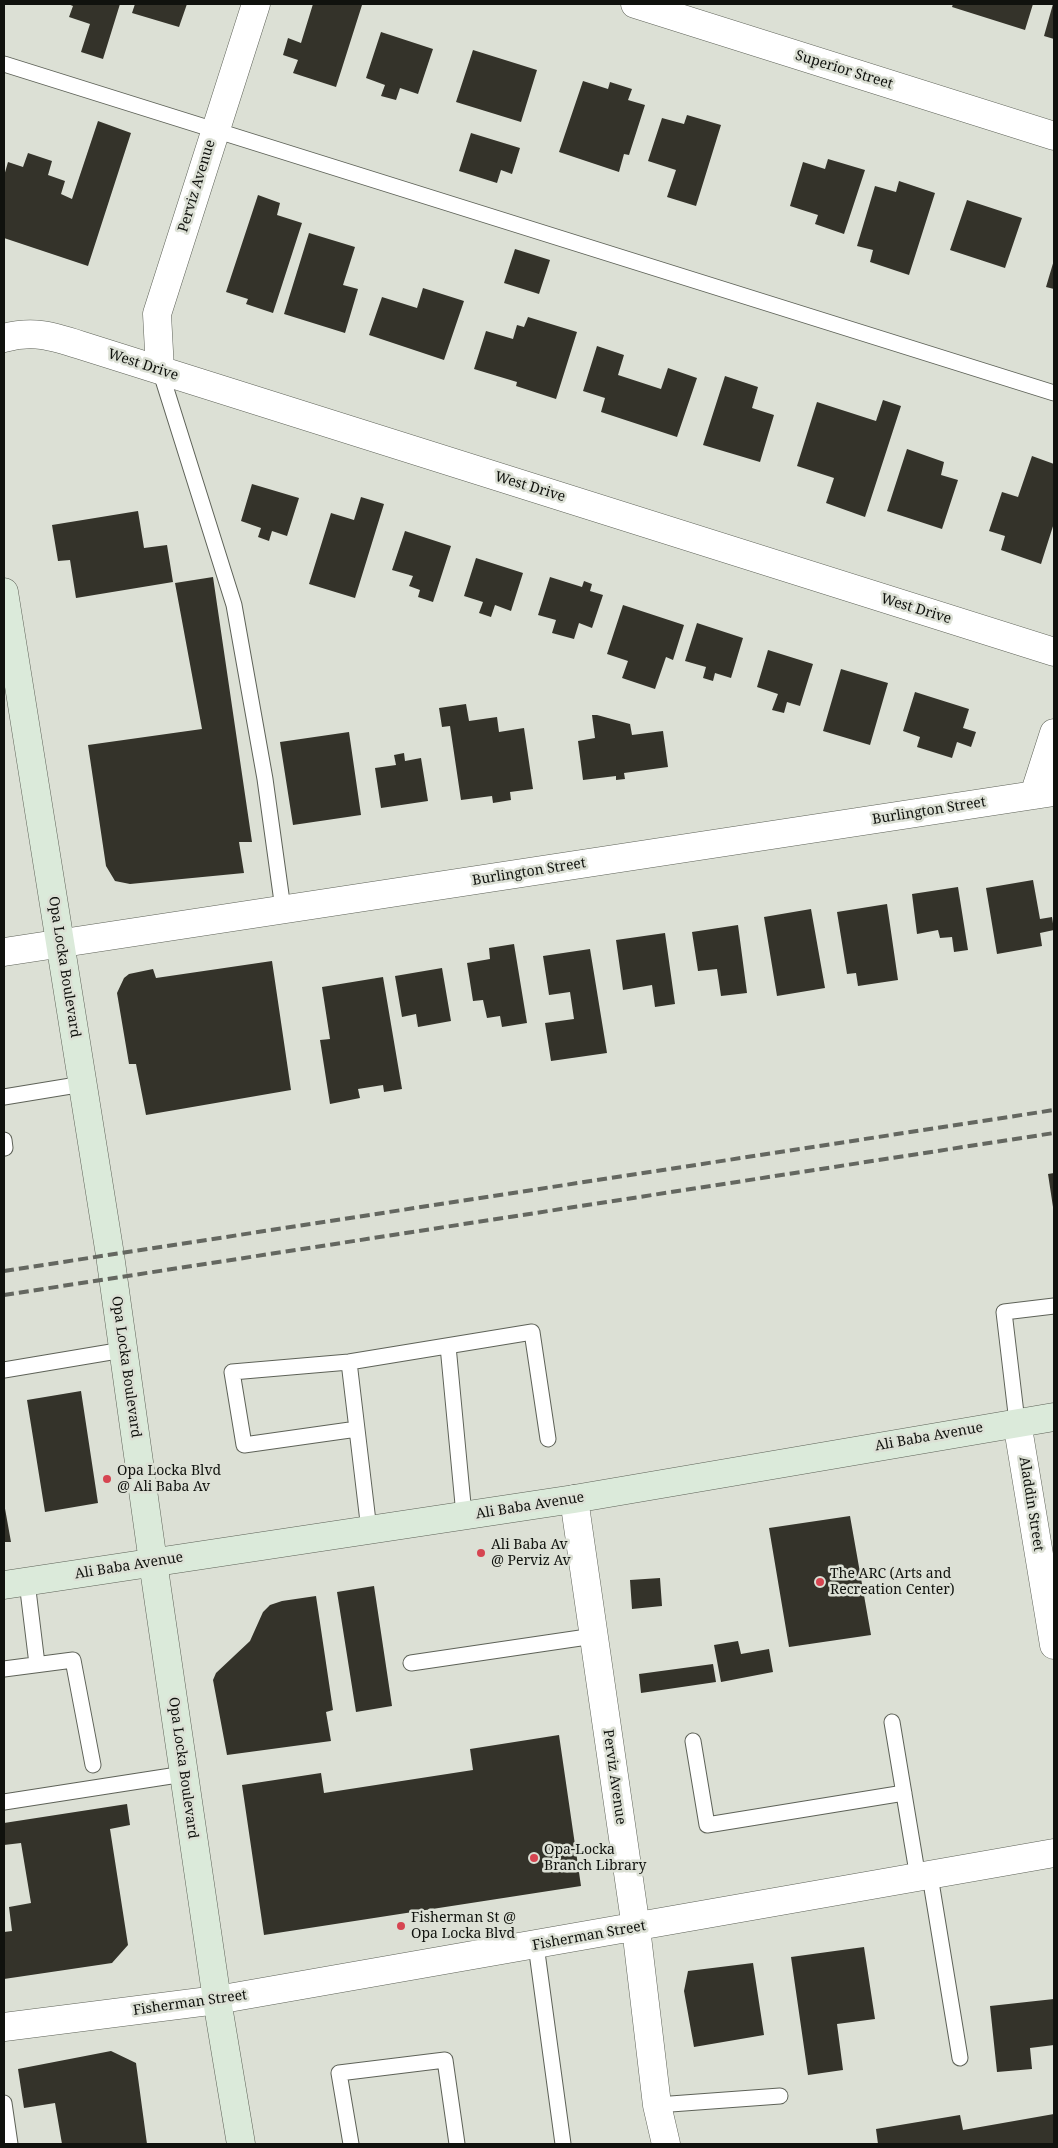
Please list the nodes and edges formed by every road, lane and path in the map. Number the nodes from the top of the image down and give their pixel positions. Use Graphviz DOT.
graph roads {
  1 [pos="256,4"];
  2 [pos="634,4"];
  3 [pos="4,64"];
  4 [pos="214,130"];
  5 [pos="1054,136"];
  6 [pos="4,338"];
  7 [pos="160,370"];
  8 [pos="1054,393"];
  9 [pos="4,592"];
  10 [pos="1054,652"];
  11 [pos="1054,733"];
  12 [pos="1044,793"];
  13 [pos="283,909"];
  14 [pos="60,943"];
  15 [pos="4,952"];
  16 [pos="83,1084"];
  17 [pos="4,1096"];
  18 [pos="1054,1306"];
  19 [pos="448,1346"];
  20 [pos="123,1350"];
  21 [pos="349,1362"];
  22 [pos="4,1370"];
  23 [pos="1054,1417"];
  24 [pos="1017,1422"];
  25 [pos="357,1429"];
  26 [pos="548,1439"];
  27 [pos="574,1500"];
  28 [pos="464,1516"];
  29 [pos="369,1530"];
  30 [pos="153,1562"];
  31 [pos="15,1584"];
  32 [pos="594,1636"];
  33 [pos="1054,1645"];
  34 [pos="37,1664"];
  35 [pos="411,1664"];
  36 [pos="4,1669"];
  37 [pos="892,1722"];
  38 [pos="693,1741"];
  39 [pos="93,1764"];
  40 [pos="184,1774"];
  41 [pos="904,1793"];
  42 [pos="4,1802"];
  43 [pos="1054,1853"];
  44 [pos="924,1877"];
  45 [pos="636,1928"];
  46 [pos="536,1945"];
  47 [pos="217,2000"];
  48 [pos="4,2027"];
  49 [pos="960,2058"];
  50 [pos="780,2096"];
  51 [pos="4,2103"];
  52 [pos="657,2105"];
  53 [pos="10,2144"];
  54 [pos="241,2144"];
  55 [pos="351,2144"];
  56 [pos="457,2144"];
  57 [pos="562,2144"];
  58 [pos="666,2144"];
  1 -- 4 [label="street, Perviz Avenue"];
  2 -- 5 [label="street, Superior Street"];
  3 -- 4 [label="lane"];
  4 -- 7 [label="street, Perviz Avenue"];
  4 -- 8 [label="lane"];
  6 -- 7 [label="street, West Drive"];
  7 -- 10 [label="street, West Drive"];
  7 -- 13 [label="lane"];
  9 -- 14 [label="street, Opa Locka Boulevard"];
  11 -- 12 [label="street"];
  12 -- 13 [label="street, Burlington Street"];
  13 -- 14 [label="street, Burlington Street"];
  14 -- 15 [label="street, Burlington Street"];
  14 -- 16 [label="street, Opa Locka Boulevard"];
  16 -- 17 [label="lane"];
  16 -- 20 [label="street, Opa Locka Boulevard"];
  18 -- 24 [label="lane"];
  19 -- 21 [label="lane"];
  19 -- 26 [label="lane"];
  19 -- 28 [label="lane"];
  20 -- 22 [label="lane"];
  20 -- 30 [label="street, Opa Locka Boulevard"];
  21 -- 25 [label="lane"];
  21 -- 25 [label="lane"];
  23 -- 24 [label="street, Ali Baba Avenue"];
  24 -- 27 [label="street, Ali Baba Avenue"];
  24 -- 33 [label="street, Aladdin Street"];
  25 -- 29 [label="lane"];
  27 -- 28 [label="street, Ali Baba Avenue"];
  27 -- 32 [label="street, Perviz Avenue"];
  28 -- 29 [label="street, Ali Baba Avenue"];
  29 -- 30 [label="street, Ali Baba Avenue"];
  30 -- 31 [label="street, Ali Baba Avenue"];
  30 -- 40 [label="street, Opa Locka Boulevard"];
  31 -- 34 [label="lane"];
  32 -- 35 [label="lane"];
  32 -- 45 [label="street, Perviz Avenue"];
  34 -- 36 [label="lane"];
  34 -- 39 [label="lane"];
  37 -- 41 [label="lane"];
  38 -- 41 [label="lane"];
  40 -- 42 [label="lane"];
  40 -- 47 [label="street, Opa Locka Boulevard"];
  41 -- 44 [label="lane"];
  43 -- 44 [label="street, Fisherman Street"];
  44 -- 45 [label="street, Fisherman Street"];
  44 -- 49 [label="lane"];
  45 -- 46 [label="street, Fisherman Street"];
  45 -- 52 [label="street, Perviz Avenue"];
  46 -- 47 [label="street, Fisherman Street"];
  46 -- 57 [label="lane"];
  47 -- 48 [label="street, Fisherman Street"];
  47 -- 54 [label="street, Opa Locka Boulevard"];
  50 -- 52 [label="lane"];
  51 -- 53 [label="lane"];
  52 -- 58 [label="street, Perviz Avenue"];
  55 -- 56 [label="lane"];
}
